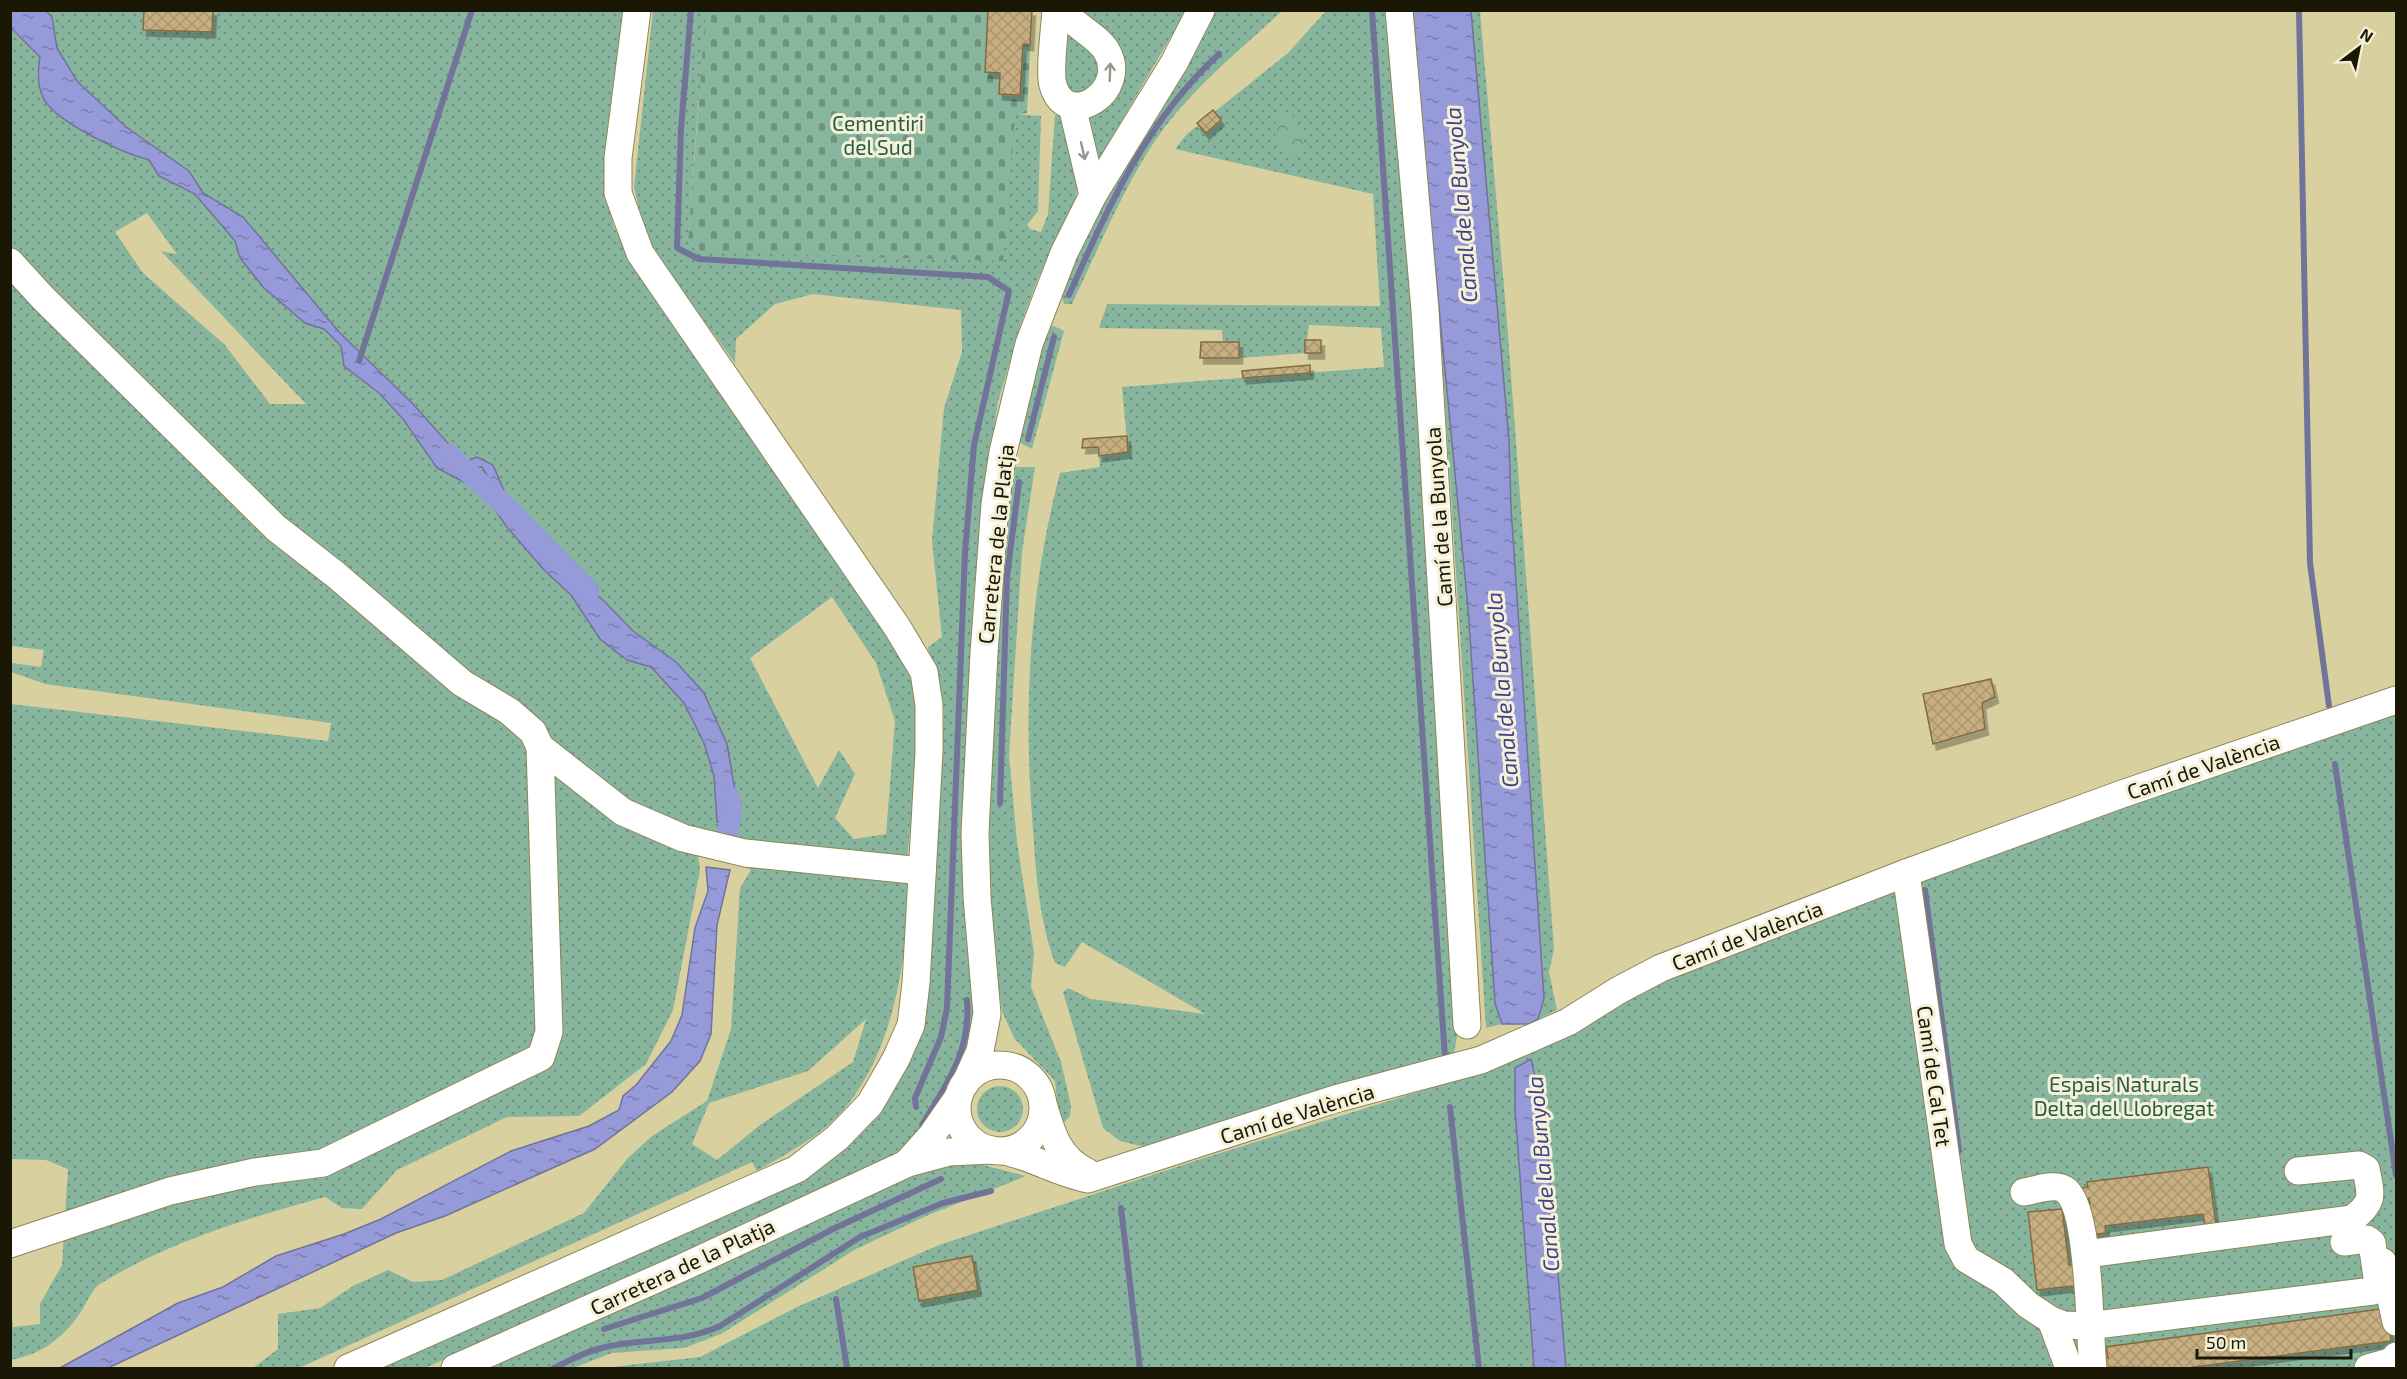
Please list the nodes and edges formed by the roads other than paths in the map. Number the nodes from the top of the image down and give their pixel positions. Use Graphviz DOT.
graph roads {
  1 [pos="637,10"];
  2 [pos="1056,10"];
  3 [pos="1061,10"];
  4 [pos="1201,10"];
  5 [pos="1399,10"];
  6 [pos="1072,106"];
  7 [pos="1094,195"];
  8 [pos="10,262"];
  9 [pos="2397,700"];
  10 [pos="540,747"];
  11 [pos="922,871"];
  12 [pos="1906,873"];
  13 [pos="987,1014"];
  14 [pos="1467,1025"];
  15 [pos="1036,1089"];
  16 [pos="962,1090"];
  17 [pos="998,1151"];
  18 [pos="908,1163"];
  19 [pos="2298,1171"];
  20 [pos="1102,1175"];
  21 [pos="2024,1192"];
  22 [pos="2368,1208"];
  23 [pos="2344,1242"];
  24 [pos="10,1244"];
  25 [pos="2086,1254"];
  26 [pos="2051,1320"];
  27 [pos="2397,1322"];
  28 [pos="2088,1326"];
  29 [pos="2397,1356"];
  30 [pos="348,1368"];
  31 [pos="455,1368"];
  32 [pos="2069,1368"];
  33 [pos="2093,1368"];
  34 [pos="2368,1368"];
  1 -- 11 [label="street"];
  2 -- 6 [label="street"];
  6 -- 3 [label="street, one-way"];
  4 -- 7 [label="street, Carretera de la Platja"];
  5 -- 14 [label="street, Camí de la Bunyola"];
  6 -- 7 [label="street, one-way"];
  7 -- 13 [label="street, Carretera de la Platja"];
  8 -- 10 [label="street"];
  9 -- 12 [label="street, Camí de València"];
  10 -- 11 [label="street"];
  10 -- 24 [label="street"];
  11 -- 30 [label="street"];
  12 -- 20 [label="street, Camí de València"];
  12 -- 26 [label="street, Camí de Cal Tet"];
  13 -- 15 [label="street, Carretera de la Platja"];
  13 -- 16 [label="street, Carretera de la Platja"];
  15 -- 16 [label="street"];
  15 -- 17 [label="street"];
  15 -- 20 [label="street"];
  16 -- 17 [label="street"];
  16 -- 18 [label="street, Carretera de la Platja"];
  17 -- 18 [label="street, Carretera de la Platja"];
  17 -- 20 [label="street, Camí de València"];
  18 -- 31 [label="street, Carretera de la Platja"];
  19 -- 22 [label="street"];
  21 -- 25 [label="street"];
  22 -- 25 [label="street"];
  22 -- 27 [label="street"];
  23 -- 28 [label="street"];
  25 -- 28 [label="street"];
  26 -- 28 [label="street"];
  26 -- 32 [label="street"];
  28 -- 33 [label="street"];
  29 -- 34 [label="street"];
}
